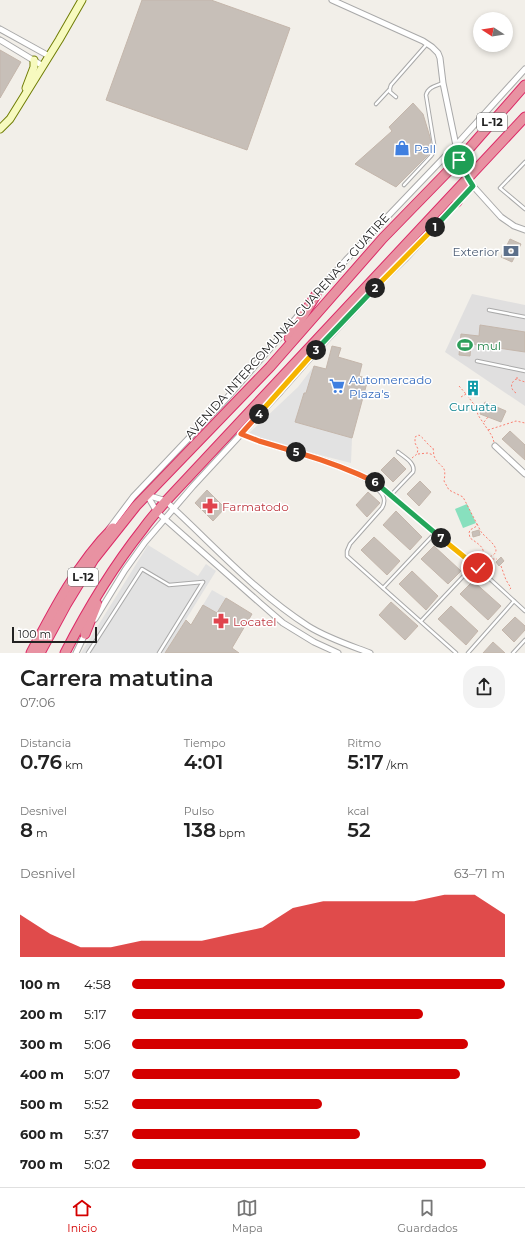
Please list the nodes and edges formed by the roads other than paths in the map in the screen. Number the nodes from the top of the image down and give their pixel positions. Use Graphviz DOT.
graph roads {
  1 [pos="82,0"];
  2 [pos="332,0"];
  3 [pos="0,29"];
  4 [pos="0,40"];
  5 [pos="428,44"];
  6 [pos="49,56"];
  7 [pos="34,60"];
  8 [pos="43,66"];
  9 [pos="525,69"];
  10 [pos="443,83"];
  11 [pos="525,85"];
  12 [pos="389,90"];
  13 [pos="24,96"];
  14 [pos="396,97"];
  15 [pos="376,104"];
  16 [pos="525,117"];
  17 [pos="0,129"];
  18 [pos="457,144"];
  19 [pos="459,160"];
  20 [pos="525,162"];
  21 [pos="470,182"];
  22 [pos="404,185"];
  23 [pos="457,202"];
  24 [pos="525,208"];
  25 [pos="525,230"];
  26 [pos="316,294"];
  27 [pos="489,310"];
  28 [pos="525,317"];
  29 [pos="477,361"];
  30 [pos="270,367"];
  31 [pos="525,371"];
  32 [pos="241,434"];
  33 [pos="495,446"];
  34 [pos="398,452"];
  35 [pos="525,474"];
  36 [pos="369,480"];
  37 [pos="147,495"];
  38 [pos="391,495"];
  39 [pos="166,501"];
  40 [pos="136,506"];
  41 [pos="174,509"];
  42 [pos="157,512"];
  43 [pos="165,518"];
  44 [pos="435,532"];
  45 [pos="100,540"];
  46 [pos="474,565"];
  47 [pos="106,581"];
  48 [pos="383,588"];
  49 [pos="514,600"];
  50 [pos="525,611"];
  51 [pos="421,621"];
  52 [pos="85,634"];
  53 [pos="525,640"];
  54 [pos="31,653"];
  55 [pos="40,653"];
  56 [pos="65,653"];
  57 [pos="76,653"];
  58 [pos="88,653"];
  59 [pos="159,653"];
  60 [pos="338,653"];
  61 [pos="370,653"];
  62 [pos="456,653"];
  63 [pos="468,653"];
  64 [pos="514,653"];
  1 -- 6 [label="main road"];
  2 -- 5 [label="street"];
  3 -- 6 [label="street"];
  4 -- 7 [label="street"];
  5 -- 10 [label="street"];
  5 -- 12 [label="lane"];
  6 -- 8 [label="main road"];
  7 -- 8 [label="street"];
  7 -- 13 [label="main road"];
  8 -- 13 [label="main road"];
  9 -- 18 [label="street, AVENIDA INTERCOMUNAL GUARENAS - GUATIRE / L-12"];
  10 -- 18 [label="street"];
  10 -- 22 [label="lane"];
  11 -- 19 [label="highway, AVENIDA INTERCOMUNAL GUARENAS - GUATIRE / L-12"];
  12 -- 14 [label="lane"];
  12 -- 15 [label="lane"];
  13 -- 17 [label="main road"];
  16 -- 21 [label="highway, L-12"];
  18 -- 19 [label="street"];
  18 -- 26 [label="street, AVENIDA INTERCOMUNAL GUARENAS - GUATIRE / L-12"];
  19 -- 21 [label="street"];
  19 -- 30 [label="highway, AVENIDA INTERCOMUNAL GUARENAS - GUATIRE / L-12"];
  20 -- 24 [label="lane"];
  21 -- 23 [label="highway"];
  21 -- 25 [label="street"];
  21 -- 39 [label="highway, L-12"];
  23 -- 32 [label="street, L-12"];
  26 -- 30 [label="highway"];
  26 -- 45 [label="street, AVENIDA INTERCOMUNAL GUARENAS - GUATIRE / L-12"];
  27 -- 28 [label="lane"];
  29 -- 31 [label="lane"];
  30 -- 37 [label="highway, AVENIDA INTERCOMUNAL GUARENAS - GUATIRE / L-12"];
  32 -- 36 [label="street"];
  32 -- 41 [label="street, L-12"];
  33 -- 35 [label="street"];
  34 -- 38 [label="lane"];
  36 -- 38 [label="lane"];
  36 -- 48 [label="lane"];
  37 -- 39 [label="street"];
  37 -- 40 [label="highway, AVENIDA INTERCOMUNAL GUARENAS - GUATIRE / L-12"];
  37 -- 42 [label="street"];
  38 -- 44 [label="lane"];
  39 -- 41 [label="street"];
  39 -- 42 [label="highway, L-12"];
  40 -- 45 [label="highway"];
  40 -- 55 [label="highway, AVENIDA INTERCOMUNAL GUARENAS - GUATIRE / L-12"];
  41 -- 43 [label="street, L-12"];
  41 -- 61 [label="street"];
  42 -- 43 [label="street"];
  42 -- 47 [label="highway, L-12"];
  43 -- 52 [label="street, L-12"];
  43 -- 60 [label="street"];
  44 -- 46 [label="lane"];
  44 -- 48 [label="lane"];
  45 -- 54 [label="highway"];
  46 -- 49 [label="lane"];
  46 -- 51 [label="lane"];
  47 -- 52 [label="highway"];
  47 -- 56 [label="highway, L-12"];
  48 -- 51 [label="lane"];
  49 -- 50 [label="lane"];
  49 -- 63 [label="lane"];
  51 -- 62 [label="lane"];
  52 -- 57 [label="street, L-12"];
  53 -- 64 [label="lane"];
  58 -- 59 [label="lane"];
}
